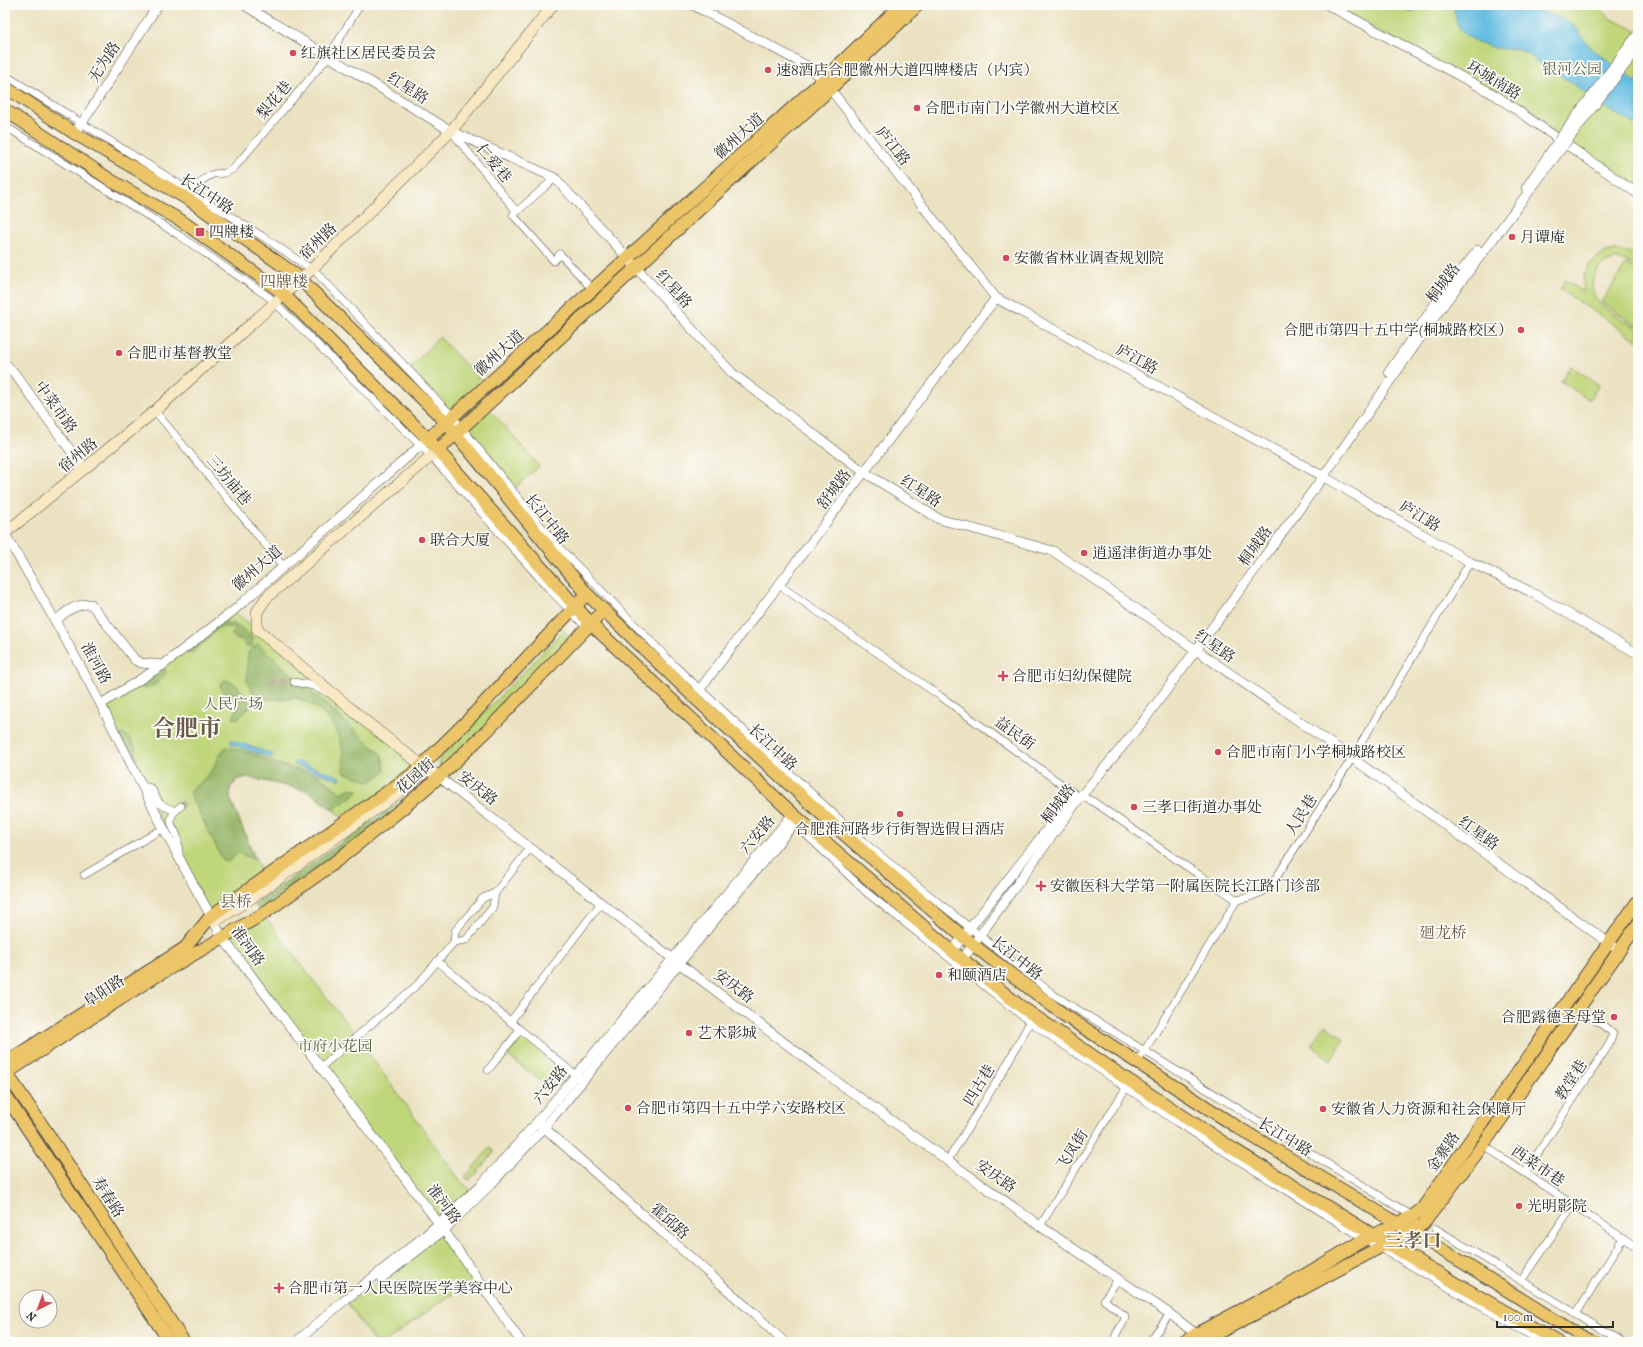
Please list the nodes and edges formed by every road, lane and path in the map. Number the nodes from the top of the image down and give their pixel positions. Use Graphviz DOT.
graph roads {
  1 [pos="158,5"];
  2 [pos="244,5"];
  3 [pos="360,5"];
  4 [pos="546,5"];
  5 [pos="553,5"];
  6 [pos="693,5"];
  7 [pos="901,5"];
  8 [pos="918,5"];
  9 [pos="1328,5"];
  10 [pos="1638,34"];
  11 [pos="1638,48"];
  12 [pos="329,56"];
  13 [pos="5,74"];
  14 [pos="826,85"];
  15 [pos="5,87"];
  16 [pos="5,110"];
  17 [pos="82,123"];
  18 [pos="5,126"];
  19 [pos="448,130"];
  20 [pos="74,133"];
  21 [pos="1561,143"];
  22 [pos="555,178"];
  23 [pos="191,191"];
  24 [pos="1638,194"];
  25 [pos="517,212"];
  26 [pos="628,258"];
  27 [pos="309,267"];
  28 [pos="636,267"];
  29 [pos="298,277"];
  30 [pos="593,290"];
  31 [pos="277,296"];
  32 [pos="996,298"];
  33 [pos="5,363"];
  34 [pos="155,411"];
  35 [pos="449,419"];
  36 [pos="459,431"];
  37 [pos="424,442"];
  38 [pos="434,453"];
  39 [pos="82,466"];
  40 [pos="864,472"];
  41 [pos="1321,475"];
  42 [pos="5,525"];
  43 [pos="5,534"];
  44 [pos="1470,562"];
  45 [pos="284,566"];
  46 [pos="779,585"];
  47 [pos="587,594"];
  48 [pos="572,609"];
  49 [pos="604,610"];
  50 [pos="56,622"];
  51 [pos="589,626"];
  52 [pos="257,629"];
  53 [pos="1194,648"];
  54 [pos="1638,654"];
  55 [pos="163,665"];
  56 [pos="294,682"];
  57 [pos="697,693"];
  58 [pos="342,701"];
  59 [pos="101,704"];
  60 [pos="1352,758"];
  61 [pos="422,766"];
  62 [pos="439,777"];
  63 [pos="142,786"];
  64 [pos="1078,795"];
  65 [pos="793,818"];
  66 [pos="164,828"];
  67 [pos="530,848"];
  68 [pos="186,872"];
  69 [pos="84,875"];
  70 [pos="495,893"];
  71 [pos="1237,900"];
  72 [pos="1638,901"];
  73 [pos="601,903"];
  74 [pos="212,919"];
  75 [pos="1638,924"];
  76 [pos="971,927"];
  77 [pos="222,937"];
  78 [pos="972,939"];
  79 [pos="454,942"];
  80 [pos="1609,943"];
  81 [pos="952,951"];
  82 [pos="1620,951"];
  83 [pos="962,960"];
  84 [pos="437,961"];
  85 [pos="675,961"];
  86 [pos="1580,1008"];
  87 [pos="510,1022"];
  88 [pos="1030,1022"];
  89 [pos="520,1030"];
  90 [pos="1145,1050"];
  91 [pos="1137,1062"];
  92 [pos="321,1067"];
  93 [pos="488,1070"];
  94 [pos="5,1071"];
  95 [pos="579,1078"];
  96 [pos="1126,1088"];
  97 [pos="5,1095"];
  98 [pos="541,1125"];
  99 [pos="1482,1145"];
  100 [pos="948,1160"];
  101 [pos="1525,1173"];
  102 [pos="1573,1205"];
  103 [pos="1416,1218"];
  104 [pos="1397,1224"];
  105 [pos="442,1226"];
  106 [pos="1040,1226"];
  107 [pos="1436,1229"];
  108 [pos="1409,1232"];
  109 [pos="1369,1237"];
  110 [pos="1622,1238"];
  111 [pos="1383,1245"];
  112 [pos="1638,1248"];
  113 [pos="1118,1278"];
  114 [pos="1521,1280"];
  115 [pos="1170,1314"];
  116 [pos="1576,1314"];
  117 [pos="1116,1334"];
  118 [pos="1204,1339"];
  119 [pos="170,1342"];
  120 [pos="184,1342"];
  121 [pos="296,1342"];
  122 [pos="306,1342"];
  123 [pos="521,1342"];
  124 [pos="784,1342"];
  125 [pos="1109,1342"];
  126 [pos="1120,1342"];
  127 [pos="1149,1342"];
  128 [pos="1184,1342"];
  129 [pos="1542,1342"];
  130 [pos="1558,1342"];
  131 [pos="1594,1342"];
  132 [pos="1623,1342"];
  1 -- 17 [label="street, 无为路"];
  2 -- 12 [label="street, 红星路"];
  3 -- 12 [label="street, 梨花巷"];
  4 -- 19 [label="main road, 宿州路"];
  5 -- 19 [label="main road, 宿州路"];
  6 -- 14 [label="street, 庐江路"];
  7 -- 14 [label="main road, 徽州大道"];
  8 -- 14 [label="main road, 徽州大道"];
  9 -- 24 [label="street, 环城南路"];
  10 -- 21 [label="street, bridge"];
  11 -- 21 [label="street, bridge"];
  12 -- 19 [label="street, 红星路"];
  12 -- 23 [label="street, 梨花巷"];
  13 -- 17 [label="street"];
  14 -- 26 [label="main road, 徽州大道"];
  14 -- 28 [label="main road, 徽州大道"];
  14 -- 32 [label="street, 庐江路"];
  15 -- 20 [label="main road, 长江中路"];
  16 -- 31 [label="main road"];
  17 -- 20 [label="street, 无为路"];
  17 -- 23 [label="street"];
  18 -- 31 [label="street"];
  19 -- 22 [label="street, 红星路"];
  19 -- 25 [label="street, 仁爱巷"];
  19 -- 27 [label="main road, 宿州路"];
  20 -- 29 [label="main road, 长江中路"];
  21 -- 41 [label="street, 桐城路"];
  22 -- 25 [label="street"];
  22 -- 26 [label="street, 红星路"];
  23 -- 27 [label="street"];
  25 -- 30 [label="street, 仁爱巷"];
  26 -- 28 [label="street, 红星路"];
  26 -- 30 [label="main road, 徽州大道"];
  27 -- 29 [label="main road, 宿州路"];
  27 -- 35 [label="street"];
  28 -- 36 [label="main road, 徽州大道"];
  28 -- 40 [label="street, 红星路"];
  29 -- 31 [label="main road, 宿州路"];
  29 -- 35 [label="main road, 长江中路"];
  30 -- 35 [label="main road, 徽州大道"];
  31 -- 34 [label="main road, 宿州路"];
  31 -- 37 [label="main road"];
  31 -- 39 [label="main road, 宿州路"];
  32 -- 40 [label="street, 舒城路"];
  32 -- 41 [label="street, 庐江路"];
  33 -- 39 [label="street, 中菜市路"];
  34 -- 39 [label="main road, 宿州路"];
  34 -- 45 [label="street, 三坊庙巷"];
  35 -- 36 [label="main road, 长江中路"];
  35 -- 37 [label="main road, 徽州大道"];
  36 -- 38 [label="main road, 徽州大道"];
  36 -- 47 [label="main road, 长江中路"];
  36 -- 57 [label="street"];
  37 -- 38 [label="main road"];
  37 -- 45 [label="street, 徽州大道"];
  38 -- 48 [label="main road"];
  38 -- 52 [label="main road, 徽州大道"];
  39 -- 42 [label="main road, 宿州路"];
  39 -- 43 [label="main road, 宿州路"];
  40 -- 46 [label="street, 舒城路"];
  40 -- 53 [label="street, 红星路"];
  41 -- 44 [label="street, 庐江路"];
  41 -- 53 [label="street, 桐城路"];
  43 -- 50 [label="street, 淮河路"];
  44 -- 54 [label="street, 庐江路"];
  44 -- 60 [label="street, 人民巷"];
  45 -- 55 [label="street, 徽州大道"];
  46 -- 57 [label="street, 舒城路"];
  46 -- 64 [label="street, 益民街"];
  47 -- 48 [label="main road, 花园街"];
  47 -- 49 [label="main road, 长江中路"];
  48 -- 51 [label="main road"];
  48 -- 61 [label="main road, 花园街"];
  49 -- 51 [label="main road, 花园街"];
  49 -- 57 [label="main road, 长江中路"];
  50 -- 55 [label="street"];
  50 -- 59 [label="street, 淮河路"];
  51 -- 62 [label="main road, 花园街"];
  51 -- 65 [label="main road"];
  52 -- 58 [label="main road, 安庆路"];
  53 -- 60 [label="street, 红星路"];
  53 -- 64 [label="street, 桐城路"];
  55 -- 59 [label="street, 徽州大道"];
  56 -- 58 [label="street"];
  57 -- 76 [label="street"];
  57 -- 78 [label="main road, 长江中路"];
  58 -- 61 [label="main road, 安庆路"];
  59 -- 63 [label="street, 淮河路"];
  60 -- 71 [label="street, 人民巷"];
  60 -- 80 [label="street, 红星路"];
  61 -- 62 [label="main road, 安庆路"];
  61 -- 74 [label="main road, 花园街"];
  62 -- 67 [label="street, 安庆路"];
  62 -- 77 [label="main road, 花园街"];
  63 -- 66 [label="street, 淮河路"];
  63 -- 68 [label="street"];
  64 -- 71 [label="street, 益民街"];
  64 -- 76 [label="street, 桐城路"];
  64 -- 78 [label="street, 桐城路"];
  65 -- 81 [label="main road"];
  65 -- 85 [label="street, 六安路"];
  65 -- 88 [label="street"];
  66 -- 68 [label="street, 淮河路"];
  66 -- 69 [label="street"];
  67 -- 70 [label="street"];
  67 -- 73 [label="street, 安庆路"];
  68 -- 74 [label="street, 淮河路"];
  70 -- 79 [label="street"];
  70 -- 79 [label="street"];
  71 -- 90 [label="street"];
  72 -- 80 [label="main road, 金寨路"];
  73 -- 85 [label="street, 安庆路"];
  73 -- 87 [label="street"];
  74 -- 77 [label="street, 淮河路"];
  74 -- 94 [label="main road, 阜阳路"];
  75 -- 82 [label="main road, 金寨路"];
  76 -- 78 [label="street, 桐城路"];
  77 -- 92 [label="street, 淮河路"];
  77 -- 94 [label="main road, 阜阳路"];
  78 -- 81 [label="street, 桐城路"];
  78 -- 83 [label="street, 桐城路"];
  78 -- 90 [label="street"];
  78 -- 91 [label="main road, 长江中路"];
  79 -- 84 [label="street"];
  80 -- 82 [label="street, 红星路"];
  80 -- 103 [label="main road, 金寨路"];
  81 -- 83 [label="main road"];
  82 -- 86 [label="main road, 金寨路"];
  83 -- 109 [label="main road"];
  84 -- 87 [label="street"];
  84 -- 92 [label="street"];
  85 -- 95 [label="street, 六安路"];
  85 -- 100 [label="street, 安庆路"];
  86 -- 99 [label="main road, 金寨路"];
  86 -- 101 [label="street, 教堂巷"];
  87 -- 89 [label="street"];
  88 -- 96 [label="street"];
  88 -- 100 [label="street, 四古巷"];
  89 -- 93 [label="street"];
  89 -- 95 [label="street"];
  90 -- 91 [label="street"];
  90 -- 103 [label="street"];
  91 -- 104 [label="main road, 长江中路"];
  92 -- 105 [label="street, 淮河路"];
  94 -- 120 [label="main road, 寿春路"];
  95 -- 98 [label="street, 六安路"];
  96 -- 106 [label="street, 飞凤街"];
  96 -- 109 [label="street"];
  97 -- 119 [label="main road, 寿春路"];
  98 -- 105 [label="street, 六安路"];
  98 -- 124 [label="street, 霍邱路"];
  99 -- 101 [label="street, 西菜市巷"];
  99 -- 108 [label="main road, 金寨路"];
  100 -- 106 [label="street, 安庆路"];
  101 -- 102 [label="street, 西菜市巷"];
  102 -- 110 [label="street, 西菜市巷"];
  102 -- 114 [label="street"];
  103 -- 104 [label="main road, 金寨路"];
  104 -- 108 [label="main road, 长江中路"];
  104 -- 109 [label="main road, 金寨路"];
  105 -- 121 [label="street, 六安路"];
  105 -- 122 [label="street, 六安路"];
  105 -- 123 [label="street, 淮河路"];
  106 -- 113 [label="street, 安庆路"];
  107 -- 114 [label="street"];
  108 -- 111 [label="main road, 金寨路"];
  108 -- 131 [label="main road, 长江中路"];
  109 -- 111 [label="main road"];
  109 -- 118 [label="main road, 金寨路"];
  110 -- 112 [label="street, 西菜市巷"];
  110 -- 116 [label="street"];
  111 -- 118 [label="main road, 金寨路"];
  111 -- 129 [label="street"];
  111 -- 130 [label="main road"];
  113 -- 115 [label="street, 安庆路"];
  113 -- 117 [label="street"];
  114 -- 116 [label="street"];
  115 -- 118 [label="street, 安庆路"];
  115 -- 127 [label="street"];
  116 -- 132 [label="street"];
  117 -- 125 [label="street"];
  117 -- 126 [label="street"];
  118 -- 128 [label="main road"];
}
